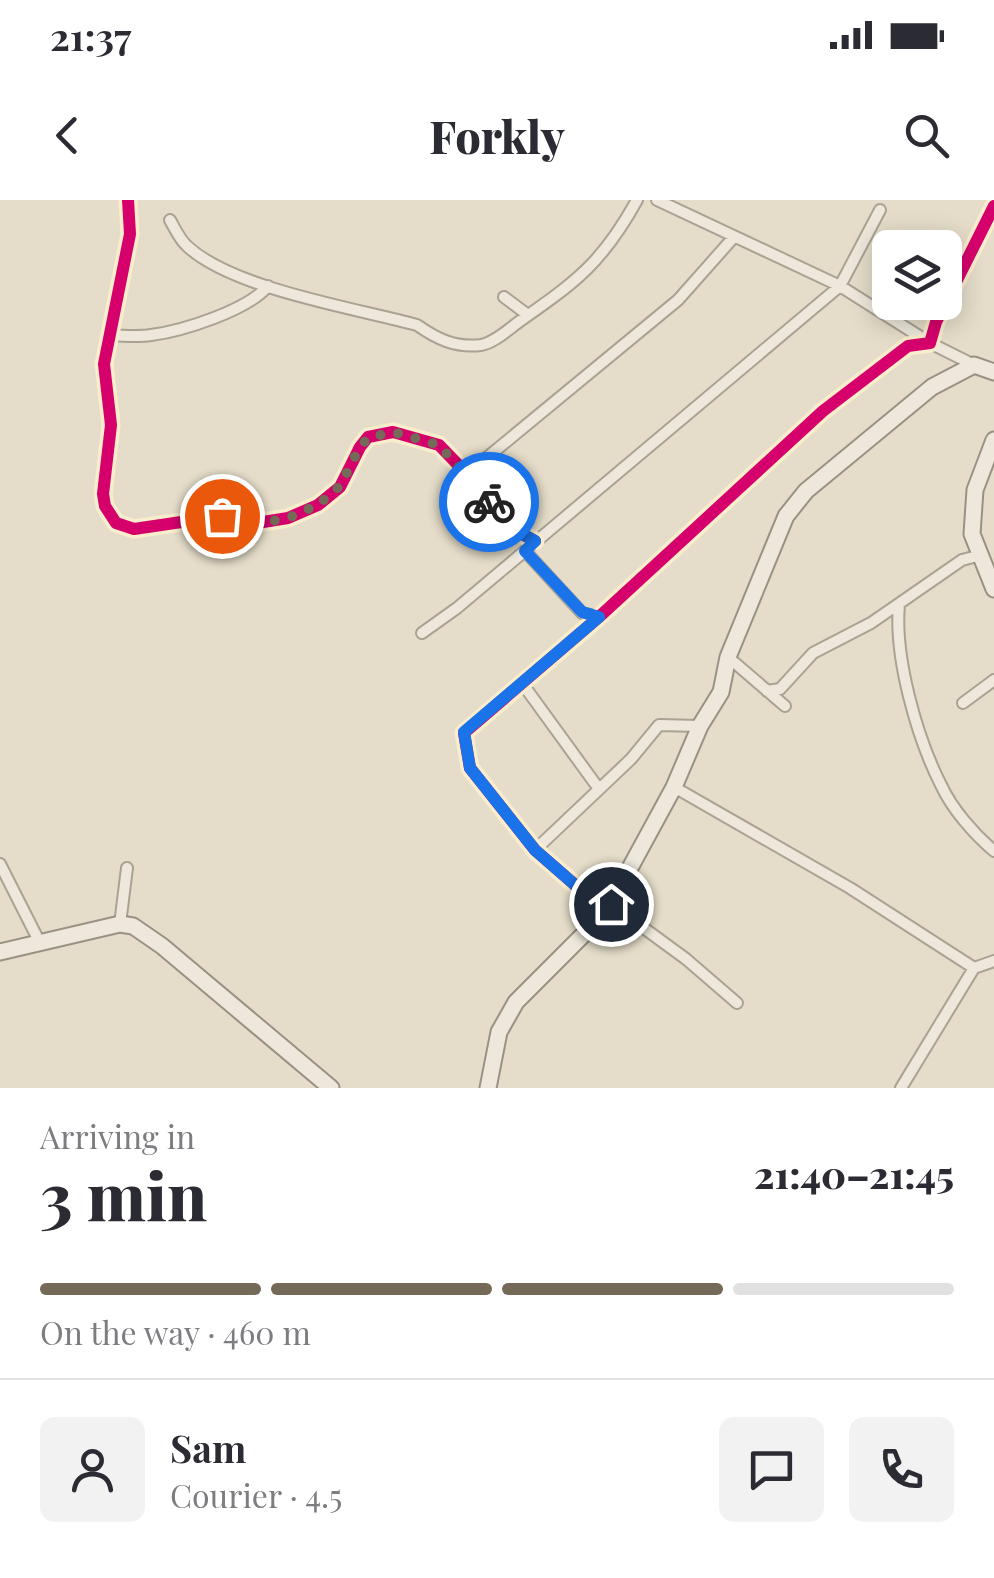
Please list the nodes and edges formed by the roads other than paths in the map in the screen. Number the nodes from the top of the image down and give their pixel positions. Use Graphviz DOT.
graph roads {
  1 [pos="128,200"];
  2 [pos="637,200"];
  3 [pos="657,200"];
  4 [pos="994,206"];
  5 [pos="880,210"];
  6 [pos="170,220"];
  7 [pos="733,238"];
  8 [pos="268,286"];
  9 [pos="840,286"];
  10 [pos="504,297"];
  11 [pos="528,315"];
  12 [pos="110,336"];
  13 [pos="930,343"];
  14 [pos="974,365"];
  15 [pos="994,372"];
  16 [pos="994,440"];
  17 [pos="467,474"];
  18 [pos="535,541"];
  19 [pos="525,551"];
  20 [pos="980,555"];
  21 [pos="994,589"];
  22 [pos="899,605"];
  23 [pos="599,617"];
  24 [pos="422,634"];
  25 [pos="728,657"];
  26 [pos="994,680"];
  27 [pos="522,683"];
  28 [pos="767,691"];
  29 [pos="964,703"];
  30 [pos="785,706"];
  31 [pos="700,726"];
  32 [pos="674,787"];
  33 [pos="600,789"];
  34 [pos="535,850"];
  35 [pos="994,851"];
  36 [pos="0,864"];
  37 [pos="126,868"];
  38 [pos="608,908"];
  39 [pos="120,924"];
  40 [pos="40,943"];
  41 [pos="0,952"];
  42 [pos="994,961"];
  43 [pos="974,968"];
  44 [pos="737,1003"];
  45 [pos="489,1080"];
  46 [pos="330,1088"];
  47 [pos="901,1088"];
  1 -- 12 [label="street"];
  2 -- 11 [label="street"];
  3 -- 7 [label="street"];
  4 -- 13 [label="street"];
  5 -- 9 [label="street"];
  6 -- 8 [label="street"];
  7 -- 9 [label="street"];
  7 -- 17 [label="street"];
  8 -- 11 [label="street"];
  8 -- 12 [label="street"];
  9 -- 13 [label="street"];
  9 -- 18 [label="street"];
  10 -- 11 [label="street"];
  12 -- 17 [label="street"];
  13 -- 14 [label="street"];
  13 -- 23 [label="street"];
  14 -- 15 [label="street"];
  14 -- 25 [label="street"];
  16 -- 20 [label="street"];
  17 -- 18 [label="street"];
  18 -- 19 [label="street"];
  19 -- 23 [label="street"];
  19 -- 24 [label="street"];
  20 -- 21 [label="street"];
  20 -- 22 [label="street"];
  22 -- 28 [label="street"];
  22 -- 35 [label="street"];
  23 -- 27 [label="street"];
  25 -- 28 [label="street"];
  25 -- 31 [label="street"];
  26 -- 29 [label="street"];
  27 -- 33 [label="street"];
  27 -- 34 [label="street"];
  28 -- 30 [label="street"];
  31 -- 32 [label="street"];
  31 -- 33 [label="street"];
  32 -- 38 [label="street"];
  32 -- 43 [label="street"];
  33 -- 34 [label="street"];
  34 -- 38 [label="street"];
  36 -- 40 [label="street"];
  37 -- 39 [label="street"];
  38 -- 44 [label="street"];
  38 -- 45 [label="street"];
  39 -- 40 [label="street"];
  39 -- 46 [label="street"];
  40 -- 41 [label="street"];
  42 -- 43 [label="street"];
  43 -- 47 [label="street"];
}
